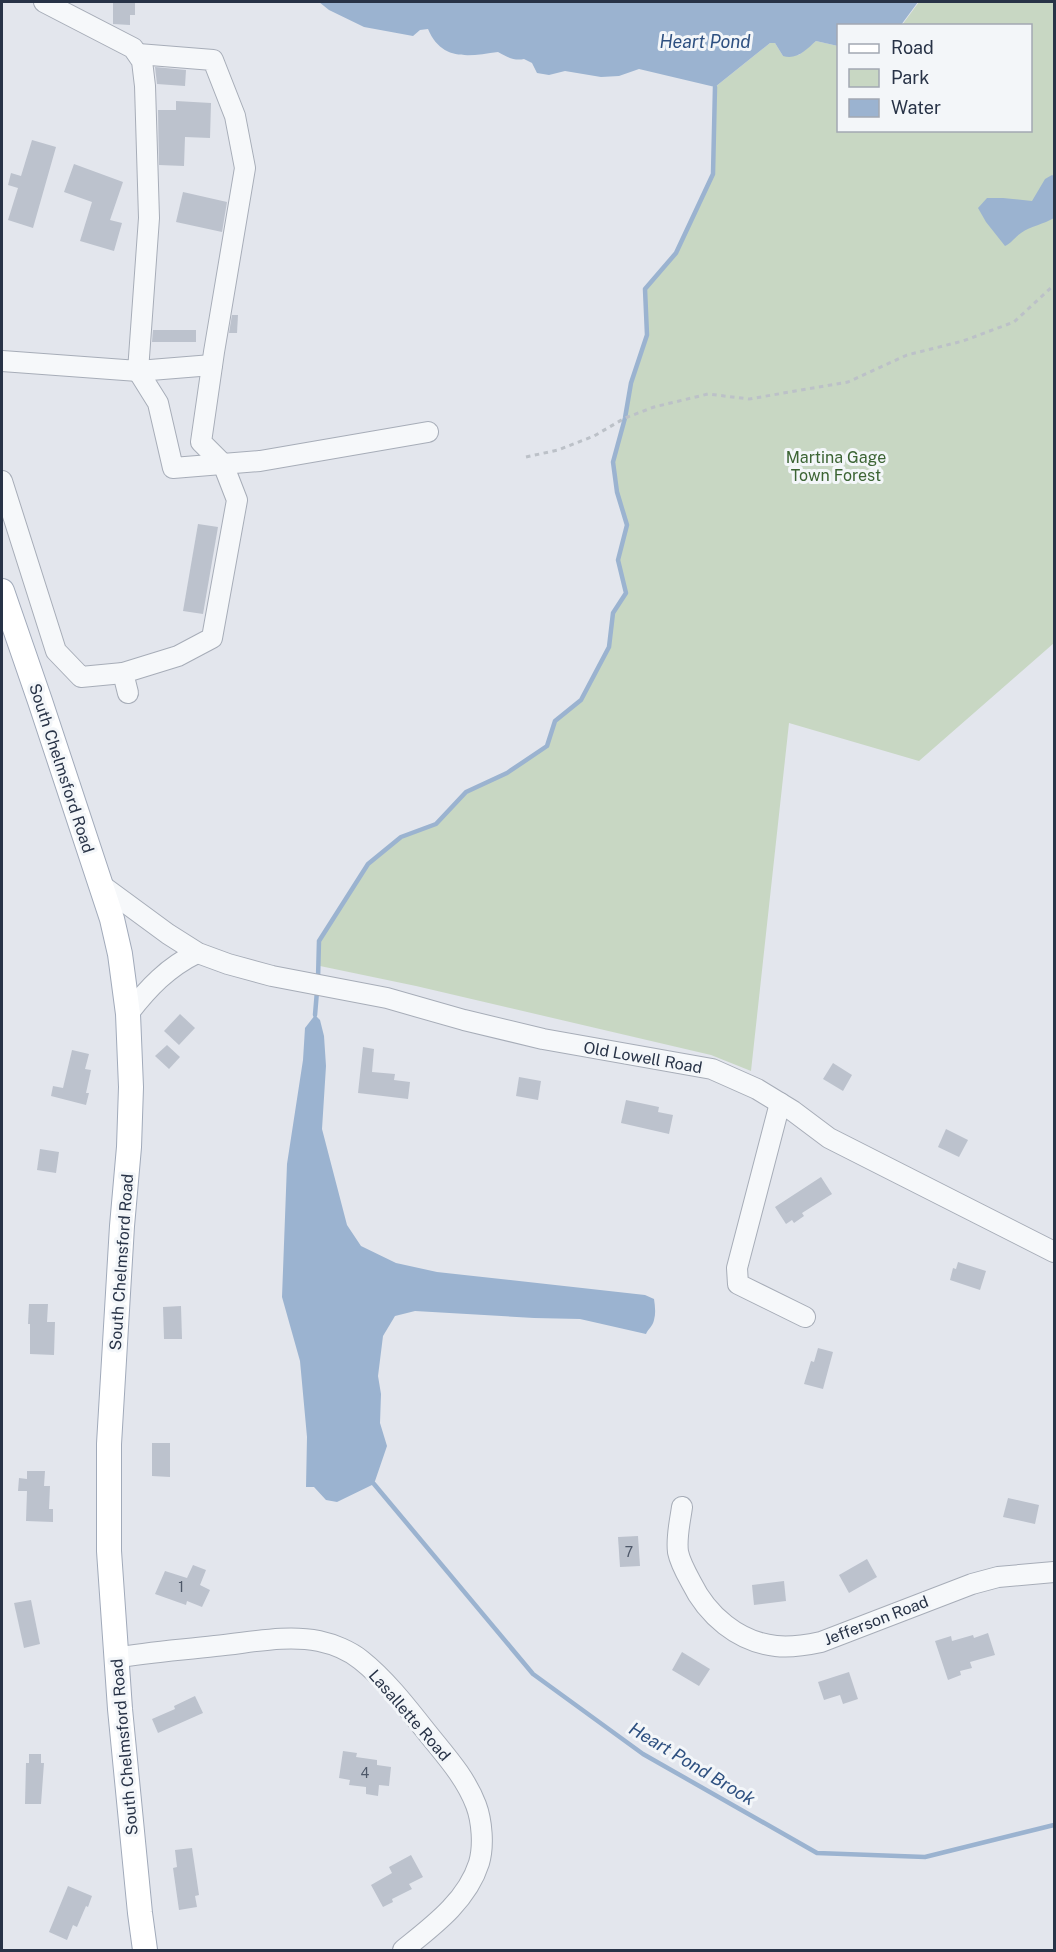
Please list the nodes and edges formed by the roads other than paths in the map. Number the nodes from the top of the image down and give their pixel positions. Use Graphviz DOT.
graph roads {
  1 [pos="44,2"];
  2 [pos="138,54"];
  3 [pos="2,361"];
  4 [pos="212,365"];
  5 [pos="138,371"];
  6 [pos="428,432"];
  7 [pos="223,464"];
  8 [pos="2,481"];
  9 [pos="2,591"];
  10 [pos="123,673"];
  11 [pos="128,693"];
  12 [pos="100,884"];
  13 [pos="197,952"];
  14 [pos="128,1014"];
  15 [pos="780,1103"];
  16 [pos="1054,1252"];
  17 [pos="805,1317"];
  18 [pos="682,1507"];
  19 [pos="1054,1572"];
  20 [pos="116,1658"];
  21 [pos="145,1950"];
  22 [pos="403,1950"];
  1 -- 2 [label="street"];
  2 -- 4 [label="street"];
  2 -- 5 [label="street"];
  3 -- 5 [label="street"];
  4 -- 5 [label="street"];
  4 -- 7 [label="street"];
  5 -- 7 [label="street"];
  6 -- 7 [label="street"];
  7 -- 10 [label="street"];
  8 -- 10 [label="street"];
  9 -- 12 [label="main road, South Chelmsford Road"];
  10 -- 11 [label="street"];
  12 -- 13 [label="street, Old Lowell Road"];
  12 -- 14 [label="main road, South Chelmsford Road"];
  13 -- 14 [label="street"];
  13 -- 15 [label="street, Old Lowell Road"];
  14 -- 20 [label="main road, South Chelmsford Road"];
  15 -- 16 [label="street, Old Lowell Road"];
  15 -- 17 [label="street"];
  18 -- 19 [label="street, Jefferson Road"];
  20 -- 21 [label="main road, South Chelmsford Road"];
  20 -- 22 [label="street, Lasallette Road"];
}
